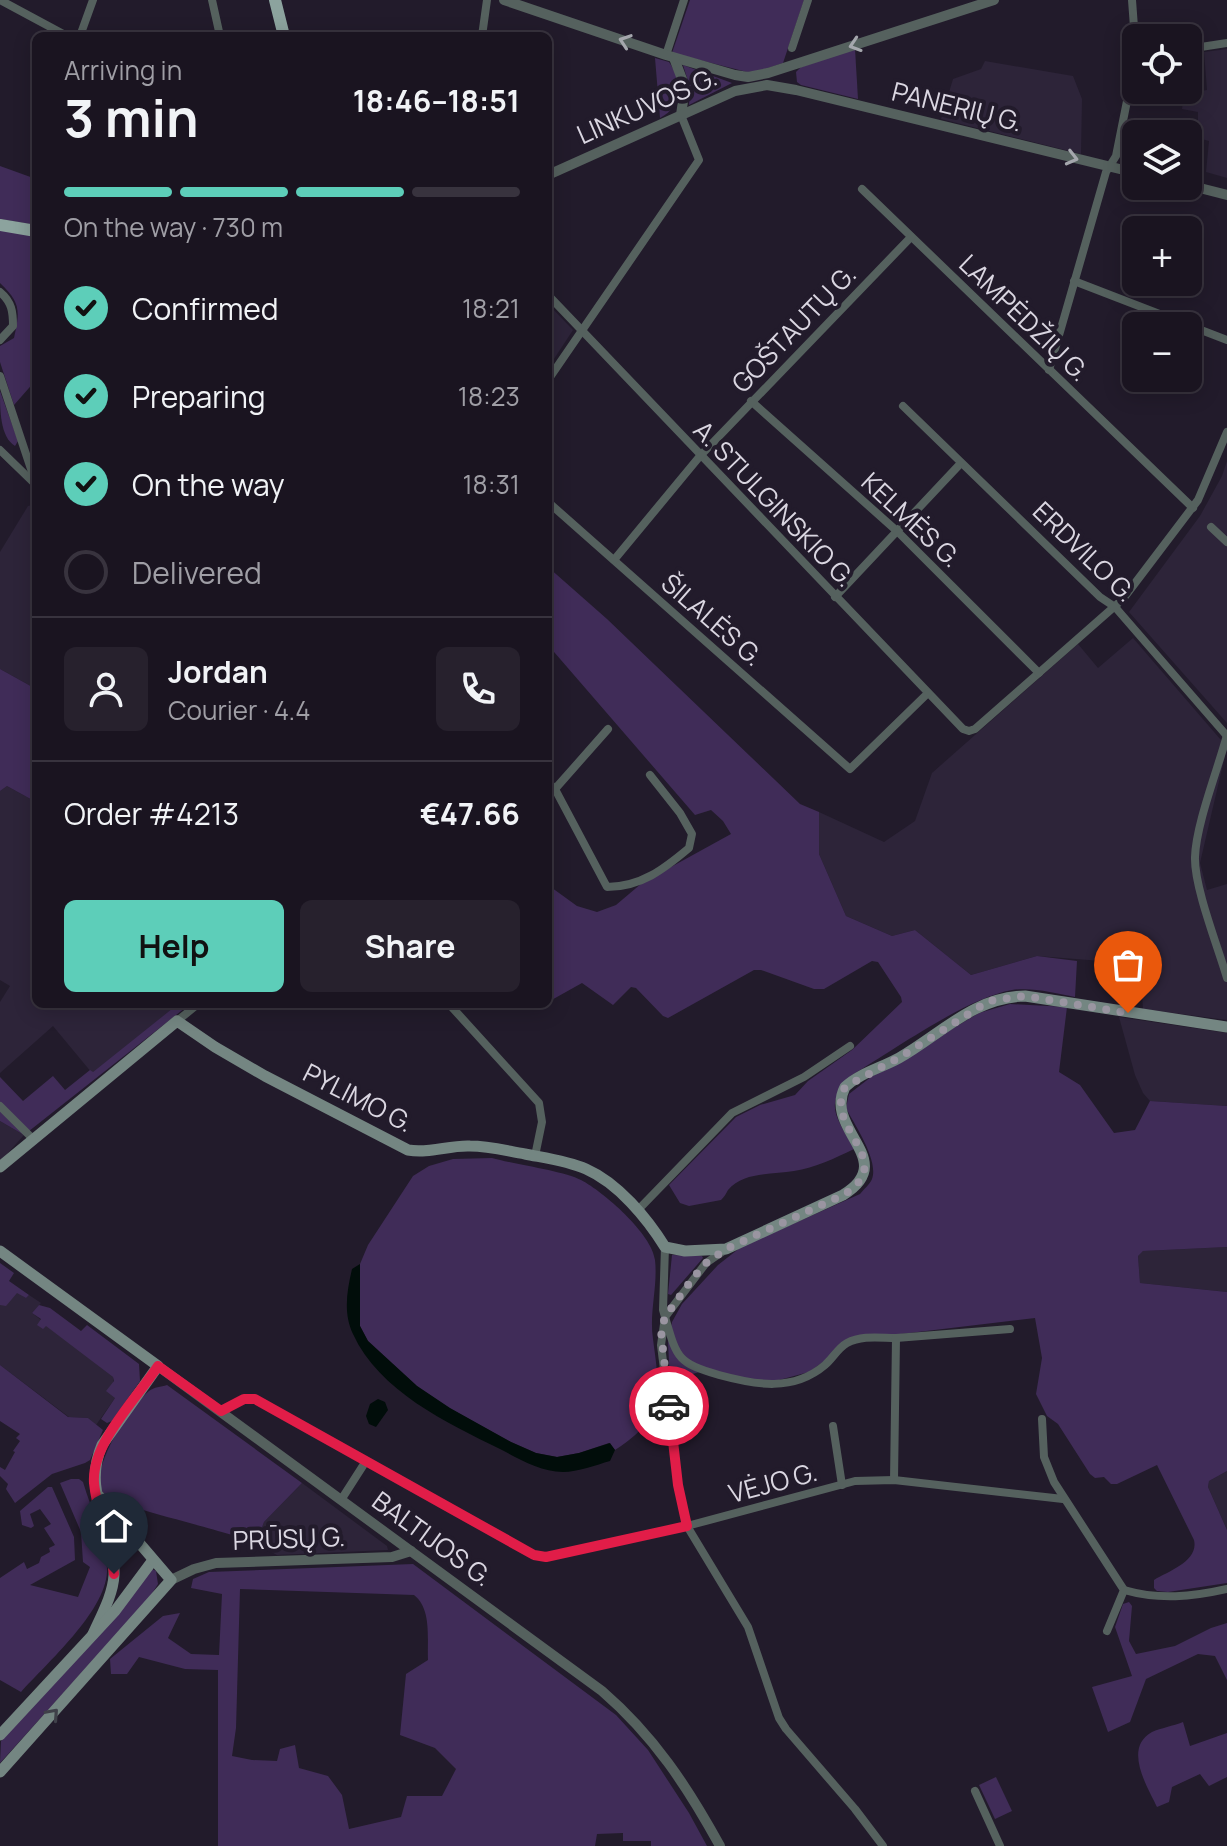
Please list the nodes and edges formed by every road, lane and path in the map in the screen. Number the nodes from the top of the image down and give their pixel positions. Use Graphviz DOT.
graph roads {
  1 [pos="0,0"];
  2 [pos="93,0"];
  3 [pos="212,0"];
  4 [pos="275,0"];
  5 [pos="487,0"];
  6 [pos="504,0"];
  7 [pos="684,0"];
  8 [pos="808,0"];
  9 [pos="994,0"];
  10 [pos="1132,0"];
  11 [pos="1134,24"];
  12 [pos="60,32"];
  13 [pos="81,32"];
  14 [pos="219,32"];
  15 [pos="283,32"];
  16 [pos="483,32"];
  17 [pos="1227,43"];
  18 [pos="1202,47"];
  19 [pos="792,48"];
  20 [pos="670,56"];
  21 [pos="797,63"];
  22 [pos="767,85"];
  23 [pos="796,90"];
  24 [pos="1126,104"];
  25 [pos="681,115"];
  26 [pos="1109,167"];
  27 [pos="1122,170"];
  28 [pos="552,173"];
  29 [pos="862,189"];
  30 [pos="1202,189"];
  31 [pos="1227,195"];
  32 [pos="0,225"];
  33 [pos="32,230"];
  34 [pos="911,237"];
  35 [pos="1074,281"];
  36 [pos="0,292"];
  37 [pos="552,299"];
  38 [pos="581,330"];
  39 [pos="0,340"];
  40 [pos="1227,340"];
  41 [pos="1049,370"];
  42 [pos="552,374"];
  43 [pos="0,376"];
  44 [pos="751,401"];
  45 [pos="903,406"];
  46 [pos="1227,432"];
  47 [pos="0,450"];
  48 [pos="700,456"];
  49 [pos="961,463"];
  50 [pos="32,473"];
  51 [pos="32,481"];
  52 [pos="552,506"];
  53 [pos="1193,508"];
  54 [pos="1211,527"];
  55 [pos="898,532"];
  56 [pos="1227,542"];
  57 [pos="614,560"];
  58 [pos="835,597"];
  59 [pos="1115,607"];
  60 [pos="1039,673"];
  61 [pos="928,693"];
  62 [pos="608,729"];
  63 [pos="1227,736"];
  64 [pos="650,775"];
  65 [pos="552,785"];
  66 [pos="1227,978"];
  67 [pos="193,1008"];
  68 [pos="453,1008"];
  69 [pos="177,1021"];
  70 [pos="1227,1027"];
  71 [pos="850,1046"];
  72 [pos="0,1106"];
  73 [pos="32,1138"];
  74 [pos="535,1156"];
  75 [pos="0,1167"];
  76 [pos="637,1211"];
  77 [pos="665,1247"];
  78 [pos="726,1249"];
  79 [pos="0,1251"];
  80 [pos="665,1317"];
  81 [pos="1010,1329"];
  82 [pos="896,1338"];
  83 [pos="158,1366"];
  84 [pos="221,1411"];
  85 [pos="1042,1419"];
  86 [pos="833,1426"];
  87 [pos="366,1461"];
  88 [pos="894,1480"];
  89 [pos="842,1485"];
  90 [pos="96,1493"];
  91 [pos="1063,1499"];
  92 [pos="341,1500"];
  93 [pos="687,1526"];
  94 [pos="411,1551"];
  95 [pos="153,1560"];
  96 [pos="171,1580"];
  97 [pos="1227,1589"];
  98 [pos="1124,1590"];
  99 [pos="1107,1631"];
  100 [pos="93,1634"];
  101 [pos="0,1735"];
  102 [pos="0,1772"];
  103 [pos="975,1791"];
  104 [pos="720,1846"];
  105 [pos="883,1846"];
  106 [pos="1000,1846"];
  1 -- 12 [label="street"];
  2 -- 13 [label="street"];
  3 -- 14 [label="street"];
  4 -- 15 [label="main road"];
  5 -- 16 [label="street"];
  20 -- 6 [label="street, one-way"];
  7 -- 20 [label="street"];
  8 -- 19 [label="street"];
  9 -- 21 [label="street, LINKUVOS G., one-way"];
  10 -- 11 [label="street"];
  17 -- 18 [label="street"];
  20 -- 21 [label="street, LINKUVOS G."];
  20 -- 25 [label="street"];
  21 -- 23 [label="street"];
  22 -- 23 [label="street, PANERIŲ G."];
  22 -- 25 [label="street, LINKUVOS G."];
  23 -- 26 [label="street, PANERIŲ G., one-way"];
  24 -- 26 [label="street"];
  25 -- 28 [label="street, LINKUVOS G."];
  25 -- 38 [label="street"];
  26 -- 27 [label="street, PANERIŲ G."];
  26 -- 35 [label="street"];
  29 -- 34 [label="street, LAMPĖDŽIŲ G."];
  30 -- 31 [label="street"];
  32 -- 33 [label="main road"];
  34 -- 41 [label="street, LAMPĖDŽIŲ G."];
  34 -- 44 [label="street, GOŠTAUTŲ G."];
  35 -- 40 [label="street"];
  35 -- 41 [label="street"];
  36 -- 39 [label="street"];
  37 -- 38 [label="street, A. STULGINSKIO G."];
  38 -- 42 [label="street"];
  38 -- 48 [label="street, A. STULGINSKIO G."];
  41 -- 53 [label="street, LAMPĖDŽIŲ G."];
  43 -- 50 [label="street"];
  44 -- 48 [label="street, GOŠTAUTŲ G."];
  44 -- 55 [label="street, KELMĖS G."];
  45 -- 49 [label="street, ERDVILO G."];
  46 -- 53 [label="street"];
  47 -- 51 [label="street"];
  48 -- 57 [label="street, GOŠTAUTŲ G."];
  48 -- 58 [label="street, A. STULGINSKIO G."];
  49 -- 55 [label="street"];
  49 -- 59 [label="street, ERDVILO G."];
  52 -- 57 [label="street, ŠILALĖS G."];
  53 -- 59 [label="street"];
  54 -- 56 [label="street"];
  55 -- 58 [label="street"];
  55 -- 60 [label="street, KELMĖS G."];
  57 -- 61 [label="street, ŠILALĖS G."];
  58 -- 61 [label="street, A. STULGINSKIO G."];
  59 -- 60 [label="street"];
  59 -- 63 [label="street, ERDVILO G."];
  60 -- 61 [label="street, A. STULGINSKIO G."];
  62 -- 65 [label="street"];
  63 -- 66 [label="street"];
  64 -- 65 [label="street"];
  67 -- 69 [label="street"];
  68 -- 74 [label="street"];
  69 -- 73 [label="main road"];
  69 -- 74 [label="main road, PYLIMO G."];
  70 -- 78 [label="main road"];
  71 -- 76 [label="street"];
  72 -- 73 [label="street"];
  73 -- 75 [label="main road"];
  74 -- 76 [label="main road, PYLIMO G."];
  76 -- 77 [label="main road, PYLIMO G."];
  77 -- 78 [label="main road"];
  77 -- 80 [label="street"];
  78 -- 80 [label="street"];
  79 -- 83 [label="main road, BALTIJOS G."];
  80 -- 82 [label="street"];
  80 -- 93 [label="street"];
  81 -- 82 [label="street"];
  82 -- 88 [label="street"];
  83 -- 84 [label="street, BALTIJOS G."];
  83 -- 90 [label="main road"];
  84 -- 87 [label="street, VĖJO G."];
  84 -- 92 [label="street, BALTIJOS G."];
  85 -- 91 [label="street"];
  86 -- 89 [label="street"];
  87 -- 92 [label="street"];
  87 -- 93 [label="street, VĖJO G."];
  88 -- 89 [label="street, VĖJO G."];
  88 -- 91 [label="street, VĖJO G."];
  89 -- 93 [label="street, VĖJO G."];
  90 -- 95 [label="main road"];
  90 -- 100 [label="main road"];
  91 -- 98 [label="street"];
  92 -- 94 [label="street, BALTIJOS G."];
  93 -- 105 [label="street"];
  94 -- 96 [label="street, PRŪSŲ G."];
  94 -- 104 [label="street, BALTIJOS G."];
  95 -- 96 [label="main road"];
  95 -- 100 [label="main road"];
  102 -- 96 [label="main road, PRŪSŲ G., one-way"];
  97 -- 98 [label="street"];
  98 -- 99 [label="street"];
  100 -- 101 [label="main road"];
  103 -- 106 [label="street"];
}
